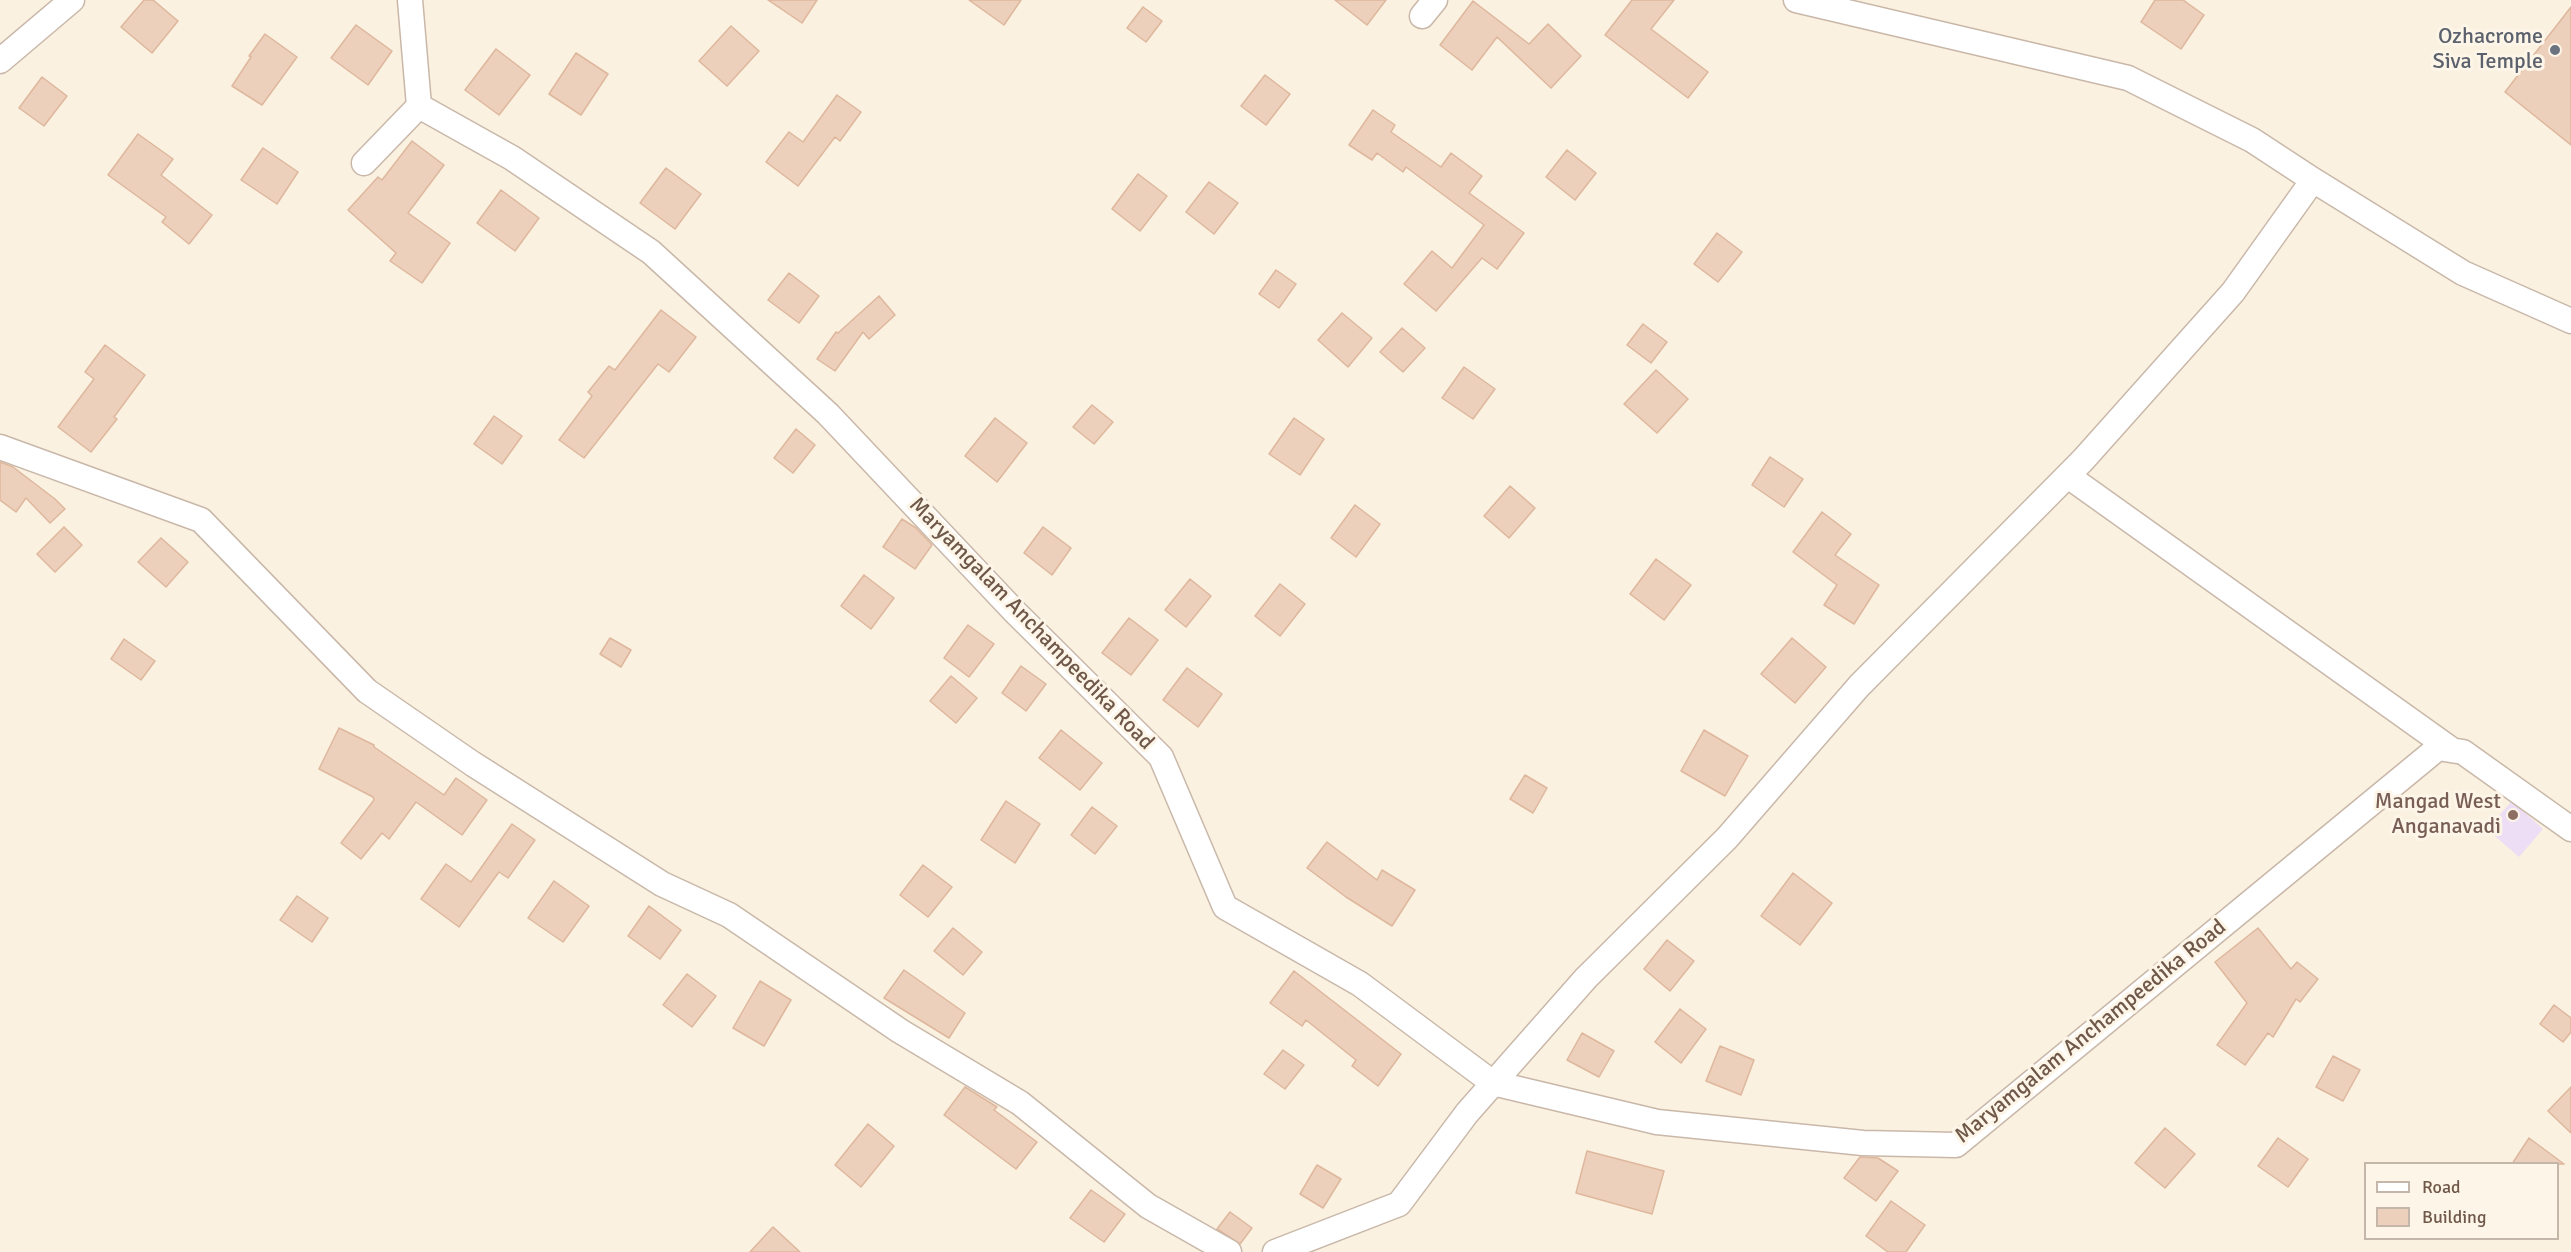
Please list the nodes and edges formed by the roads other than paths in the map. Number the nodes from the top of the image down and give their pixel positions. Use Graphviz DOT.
graph roads {
  1 [pos="72,0"];
  2 [pos="410,0"];
  3 [pos="1796,0"];
  4 [pos="0,62"];
  5 [pos="419,106"];
  6 [pos="364,164"];
  7 [pos="2313,180"];
  8 [pos="2571,321"];
  9 [pos="0,447"];
  10 [pos="2068,476"];
  11 [pos="2452,750"];
  12 [pos="2571,829"];
  13 [pos="1493,1083"];
  14 [pos="1229,1252"];
  15 [pos="1275,1252"];
  1 -- 4 [label="street"];
  2 -- 5 [label="street"];
  3 -- 7 [label="street"];
  5 -- 6 [label="street"];
  5 -- 13 [label="street, Maryamgalam Anchampeedika Road"];
  7 -- 8 [label="street"];
  7 -- 10 [label="street"];
  9 -- 14 [label="street"];
  10 -- 11 [label="street"];
  10 -- 13 [label="street"];
  11 -- 12 [label="street"];
  11 -- 13 [label="street, Maryamgalam Anchampeedika Road"];
  13 -- 15 [label="street"];
}
